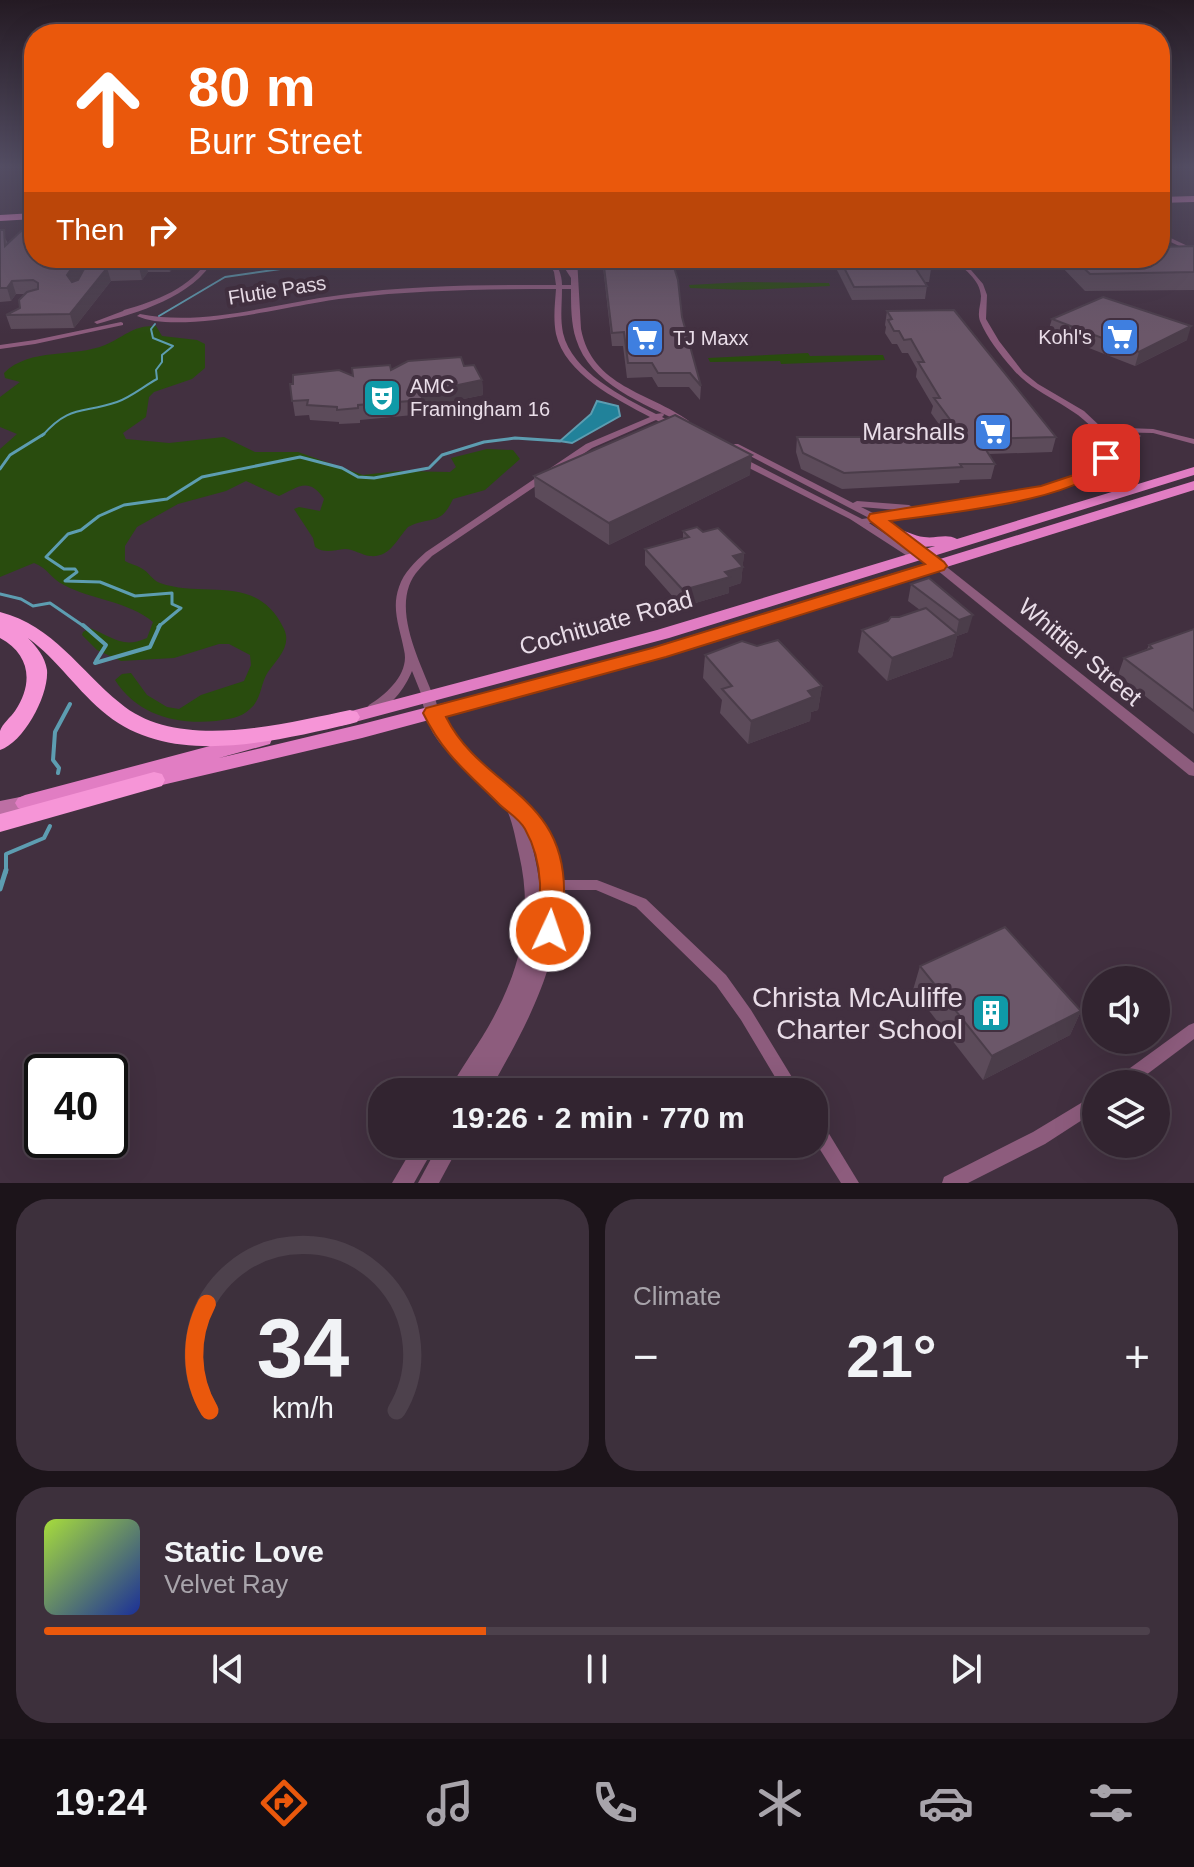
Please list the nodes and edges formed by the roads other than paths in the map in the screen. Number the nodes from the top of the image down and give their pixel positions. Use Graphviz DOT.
graph roads {
  1 [pos="1170,240"];
  2 [pos="1194,251"];
  3 [pos="206,268"];
  4 [pos="556,268"];
  5 [pos="567,268"];
  6 [pos="574,268"];
  7 [pos="968,268"];
  8 [pos="575,283"];
  9 [pos="560,287"];
  10 [pos="153,303"];
  11 [pos="126,311"];
  12 [pos="111,316"];
  13 [pos="176,318"];
  14 [pos="132,320"];
  15 [pos="42,341"];
  16 [pos="0,347"];
  17 [pos="634,405"];
  18 [pos="667,411"];
  19 [pos="656,416"];
  20 [pos="633,426"];
  21 [pos="695,426"];
  22 [pos="681,429"];
  23 [pos="1101,433"];
  24 [pos="1194,442"];
  25 [pos="732,444"];
  26 [pos="1194,450"];
  27 [pos="732,456"];
  28 [pos="1194,471"];
  29 [pos="1194,485"];
  30 [pos="840,500"];
  31 [pos="959,506"];
  32 [pos="876,518"];
  33 [pos="1034,521"];
  34 [pos="862,522"];
  35 [pos="897,533"];
  36 [pos="926,560"];
  37 [pos="0,618"];
  38 [pos="0,630"];
  39 [pos="411,645"];
  40 [pos="431,705"];
  41 [pos="350,717"];
  42 [pos="0,742"];
  43 [pos="1194,771"];
  44 [pos="154,780"];
  45 [pos="25,803"];
  46 [pos="0,808"];
  47 [pos="0,823"];
  48 [pos="543,884"];
  49 [pos="1194,1030"];
  50 [pos="1140,1070"];
  51 [pos="468,1078"];
  52 [pos="487,1078"];
  53 [pos="784,1078"];
  54 [pos="1082,1111"];
  55 [pos="828,1147"];
  56 [pos="417,1158"];
  57 [pos="442,1158"];
  58 [pos="402,1183"];
  59 [pos="428,1183"];
  60 [pos="851,1183"];
  61 [pos="950,1183"];
  1 -- 2 [label="street"];
  3 -- 10 [label="street"];
  4 -- 9 [label="street"];
  5 -- 8 [label="street"];
  6 -- 8 [label="street"];
  7 -- 23 [label="street"];
  8 -- 9 [label="street, Flutie Pass"];
  8 -- 18 [label="street"];
  9 -- 13 [label="street, Flutie Pass"];
  9 -- 17 [label="street"];
  10 -- 11 [label="street"];
  10 -- 14 [label="street"];
  11 -- 12 [label="street"];
  11 -- 14 [label="street"];
  12 -- 14 [label="street"];
  12 -- 15 [label="street"];
  13 -- 14 [label="street, Flutie Pass"];
  13 -- 14 [label="street, Flutie Pass"];
  14 -- 15 [label="street"];
  15 -- 16 [label="street"];
  17 -- 19 [label="street"];
  17 -- 20 [label="street"];
  18 -- 19 [label="street"];
  18 -- 21 [label="street"];
  19 -- 20 [label="street"];
  19 -- 22 [label="street"];
  20 -- 39 [label="street"];
  23 -- 24 [label="street"];
  23 -- 26 [label="street"];
  23 -- 31 [label="street"];
  25 -- 30 [label="street"];
  27 -- 34 [label="street"];
  28 -- 33 [label="main road, Cochituate Road"];
  29 -- 36 [label="main road, Cochituate Road"];
  30 -- 31 [label="street"];
  30 -- 32 [label="street"];
  31 -- 32 [label="street"];
  32 -- 34 [label="street"];
  32 -- 35 [label="street"];
  33 -- 35 [label="main road"];
  33 -- 36 [label="main road, Cochituate Road"];
  34 -- 36 [label="street"];
  35 -- 36 [label="street"];
  36 -- 40 [label="main road, Cochituate Road"];
  36 -- 43 [label="street, Whittier Street"];
  37 -- 41 [label="highway"];
  38 -- 42 [label="highway"];
  39 -- 40 [label="street"];
  39 -- 41 [label="street"];
  40 -- 41 [label="main road, Cochituate Road"];
  40 -- 44 [label="main road, Cochituate Road"];
  40 -- 48 [label="street"];
  41 -- 45 [label="main road, Cochituate Road"];
  44 -- 45 [label="main road, Cochituate Road"];
  44 -- 47 [label="highway"];
  45 -- 46 [label="main road, Cochituate Road"];
  48 -- 51 [label="street"];
  48 -- 52 [label="street"];
  48 -- 53 [label="street"];
  49 -- 50 [label="street"];
  54 -- 61 [label="street"];
  55 -- 60 [label="street"];
  56 -- 58 [label="street"];
  57 -- 59 [label="street"];
}
